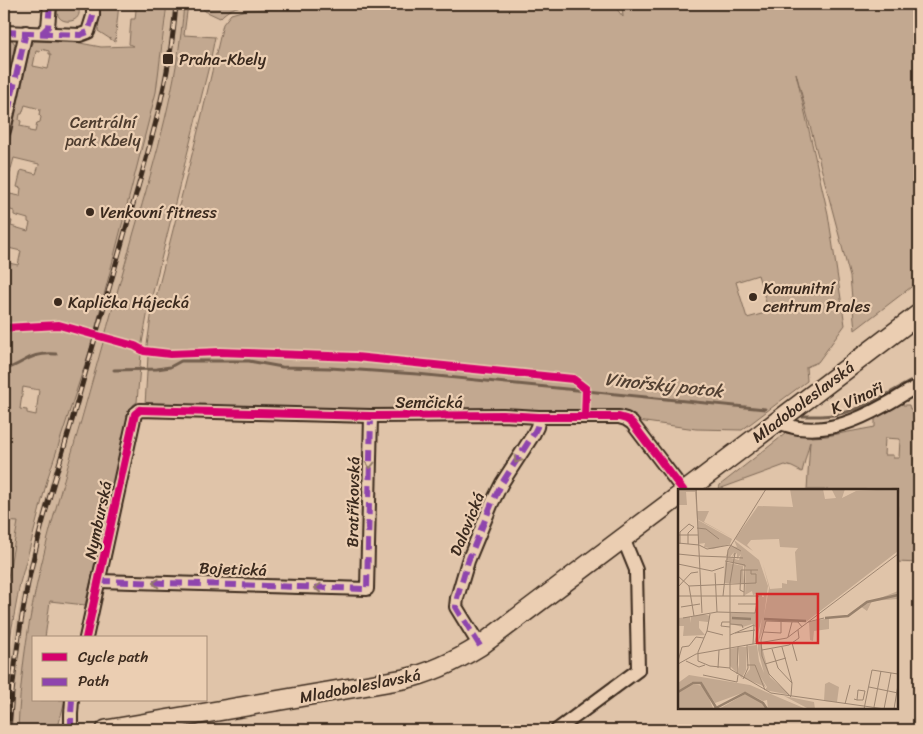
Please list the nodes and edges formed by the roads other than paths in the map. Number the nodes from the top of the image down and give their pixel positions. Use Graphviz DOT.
graph roads {
  1 [pos="50,4"];
  2 [pos="93,4"];
  3 [pos="4,32"];
  4 [pos="26,32"];
  5 [pos="42,33"];
  6 [pos="4,130"];
  7 [pos="919,314"];
  8 [pos="919,386"];
  9 [pos="140,410"];
  10 [pos="371,416"];
  11 [pos="539,417"];
  12 [pos="776,422"];
  13 [pos="682,489"];
  14 [pos="688,489"];
  15 [pos="678,497"];
  16 [pos="623,538"];
  17 [pos="99,581"];
  18 [pos="367,589"];
  19 [pos="86,636"];
  20 [pos="480,646"];
  21 [pos="72,702"];
  22 [pos="71,730"];
  23 [pos="106,730"];
  24 [pos="557,730"];
  1 -- 5 [label="street"];
  2 -- 5 [label="street"];
  3 -- 4 [label="street"];
  4 -- 5 [label="street"];
  4 -- 6 [label="street"];
  7 -- 12 [label="main road, Mladoboleslavská"];
  8 -- 12 [label="street, K Vinoři"];
  9 -- 10 [label="street, Semčická"];
  9 -- 17 [label="street, Nymburská"];
  10 -- 11 [label="street, Semčická"];
  10 -- 18 [label="street, Bratříkovská, one-way"];
  11 -- 13 [label="street, Semčická"];
  11 -- 20 [label="street, Dalovická, one-way"];
  12 -- 14 [label="main road, Mladoboleslavská"];
  15 -- 16 [label="main road, Mladoboleslavská"];
  16 -- 20 [label="main road, Mladoboleslavská"];
  16 -- 24 [label="street"];
  18 -- 17 [label="street, Bojetická, one-way"];
  17 -- 19 [label="street, Nymburská"];
  20 -- 23 [label="main road, Mladoboleslavská"];
  21 -- 22 [label="street"];
}
